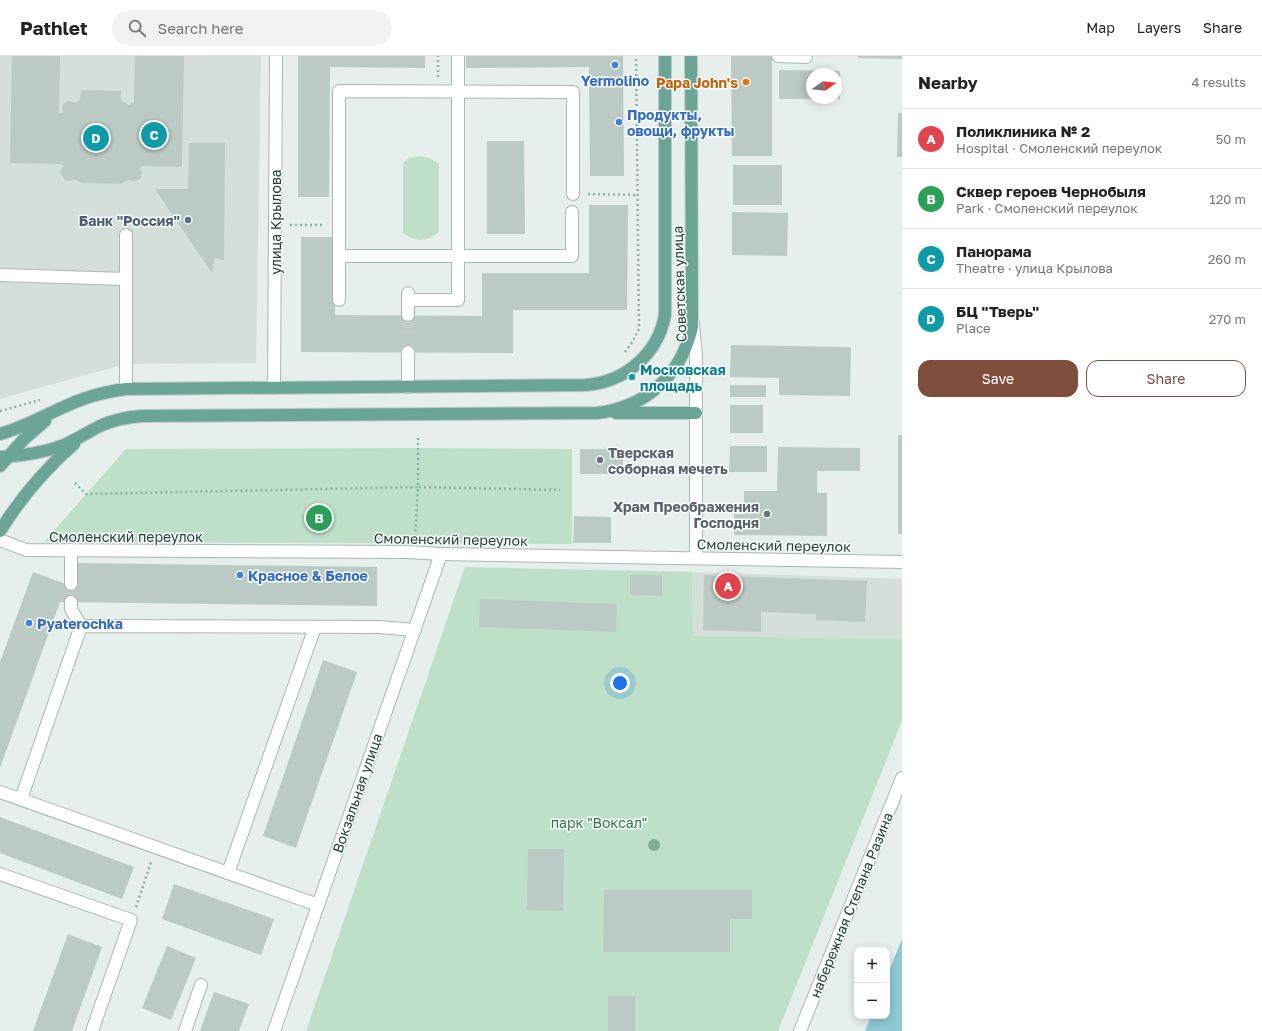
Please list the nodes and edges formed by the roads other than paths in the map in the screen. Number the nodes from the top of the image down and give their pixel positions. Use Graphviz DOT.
graph roads {
  1 [pos="276,56"];
  2 [pos="458,56"];
  3 [pos="665,56"];
  4 [pos="692,56"];
  5 [pos="778,56"];
  6 [pos="806,57"];
  7 [pos="458,91"];
  8 [pos="573,194"];
  9 [pos="572,212"];
  10 [pos="126,235"];
  11 [pos="339,256"];
  12 [pos="458,256"];
  13 [pos="0,275"];
  14 [pos="126,279"];
  15 [pos="339,300"];
  16 [pos="408,315"];
  17 [pos="692,318"];
  18 [pos="408,352"];
  19 [pos="274,383"];
  20 [pos="408,387"];
  21 [pos="126,389"];
  22 [pos="75,402"];
  23 [pos="597,413"];
  24 [pos="696,413"];
  25 [pos="0,434"];
  26 [pos="85,434"];
  27 [pos="4,456"];
  28 [pos="0,466"];
  29 [pos="0,532"];
  30 [pos="0,540"];
  31 [pos="71,550"];
  32 [pos="441,554"];
  33 [pos="696,558"];
  34 [pos="902,562"];
  35 [pos="71,584"];
  36 [pos="71,602"];
  37 [pos="81,626"];
  38 [pos="315,627"];
  39 [pos="415,630"];
  40 [pos="902,778"];
  41 [pos="0,792"];
  42 [pos="21,799"];
  43 [pos="228,873"];
  44 [pos="0,874"];
  45 [pos="318,905"];
  46 [pos="201,985"];
  47 [pos="92,1031"];
  48 [pos="185,1031"];
  49 [pos="274,1031"];
  50 [pos="800,1031"];
  1 -- 19 [label="street, улица Крылова"];
  2 -- 7 [label="street"];
  3 -- 20 [label="main road, Советская улица"];
  4 -- 17 [label="main road, Советская улица"];
  5 -- 6 [label="street"];
  7 -- 8 [label="street"];
  7 -- 11 [label="street"];
  7 -- 12 [label="street"];
  9 -- 12 [label="street"];
  10 -- 14 [label="street"];
  11 -- 12 [label="street"];
  11 -- 15 [label="street"];
  12 -- 16 [label="street"];
  13 -- 14 [label="street"];
  14 -- 21 [label="street"];
  17 -- 23 [label="main road"];
  17 -- 24 [label="street, Советская улица"];
  18 -- 20 [label="street"];
  19 -- 20 [label="main road"];
  19 -- 21 [label="main road"];
  21 -- 22 [label="main road"];
  22 -- 25 [label="main road"];
  22 -- 27 [label="main road"];
  23 -- 24 [label="main road"];
  23 -- 26 [label="main road"];
  24 -- 33 [label="street, Советская улица"];
  26 -- 27 [label="main road"];
  26 -- 29 [label="main road"];
  27 -- 28 [label="main road"];
  30 -- 31 [label="street, Смоленский переулок"];
  31 -- 32 [label="street, Смоленский переулок"];
  31 -- 35 [label="street"];
  32 -- 33 [label="street, Смоленский переулок"];
  32 -- 39 [label="street, Вокзальная улица"];
  33 -- 34 [label="street, Смоленский переулок"];
  36 -- 37 [label="street"];
  37 -- 38 [label="street"];
  37 -- 42 [label="street"];
  38 -- 39 [label="street"];
  38 -- 43 [label="street"];
  39 -- 45 [label="street, Вокзальная улица"];
  40 -- 50 [label="street, набережная Степана Разина"];
  41 -- 42 [label="street"];
  42 -- 43 [label="street"];
  43 -- 45 [label="street"];
  44 -- 47 [label="street"];
  45 -- 49 [label="street, Вокзальная улица"];
  46 -- 48 [label="street"];
}
